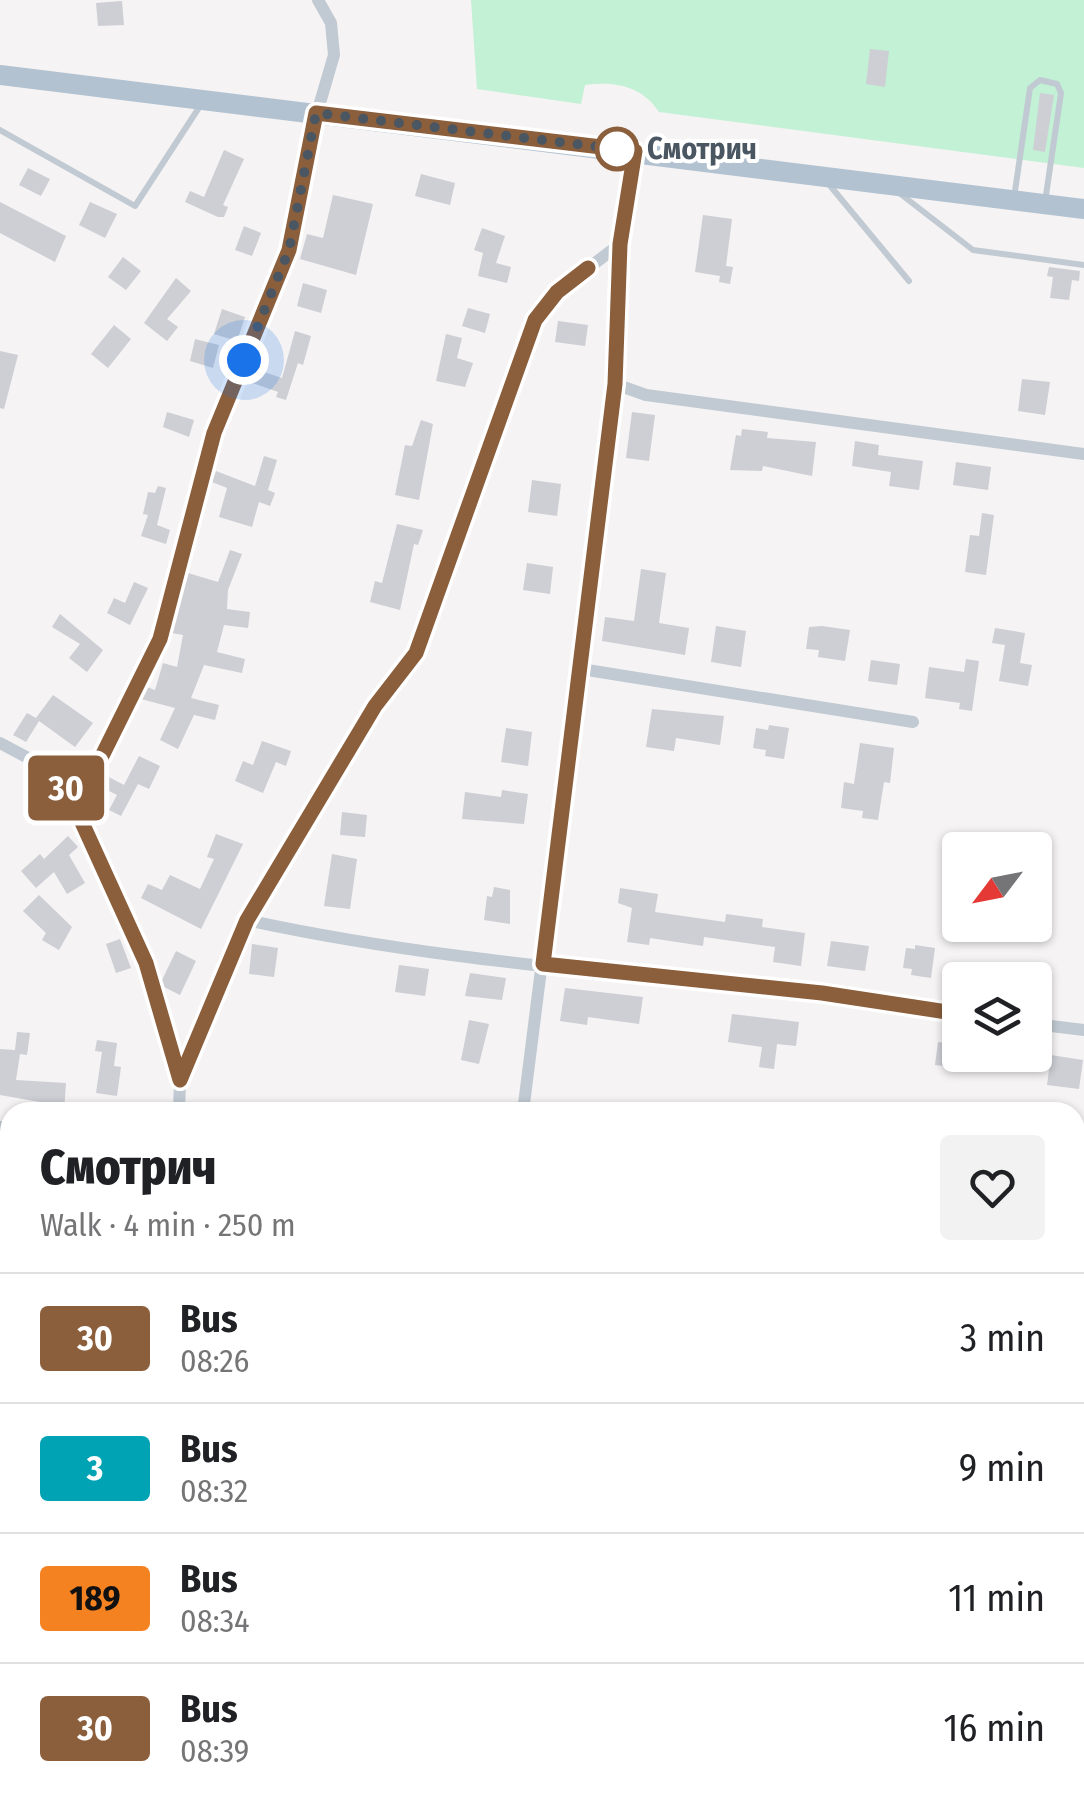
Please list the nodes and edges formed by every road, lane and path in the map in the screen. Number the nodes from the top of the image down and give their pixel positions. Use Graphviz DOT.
graph roads {
  1 [pos="318,0"];
  2 [pos="0,75"];
  3 [pos="204,100"];
  4 [pos="316,113"];
  5 [pos="0,130"];
  6 [pos="635,151"];
  7 [pos="820,174"];
  8 [pos="885,183"];
  9 [pos="1014,199"];
  10 [pos="1045,203"];
  11 [pos="1084,209"];
  12 [pos="620,244"];
  13 [pos="1084,265"];
  14 [pos="909,282"];
  15 [pos="615,384"];
  16 [pos="1084,454"];
  17 [pos="581,669"];
  18 [pos="913,722"];
  19 [pos="0,743"];
  20 [pos="64,783"];
  21 [pos="247,920"];
  22 [pos="543,964"];
  23 [pos="942,1011"];
  24 [pos="1052,1026"];
  25 [pos="1084,1030"];
  26 [pos="180,1080"];
  27 [pos="179,1102"];
  28 [pos="524,1102"];
  1 -- 4 [label="street"];
  2 -- 3 [label="main road"];
  3 -- 4 [label="main road"];
  3 -- 5 [label="lane"];
  4 -- 6 [label="main road"];
  4 -- 20 [label="street"];
  6 -- 7 [label="main road"];
  6 -- 12 [label="street"];
  7 -- 8 [label="main road"];
  7 -- 14 [label="lane"];
  8 -- 9 [label="main road"];
  8 -- 13 [label="lane"];
  9 -- 10 [label="main road"];
  9 -- 10 [label="lane"];
  10 -- 11 [label="main road"];
  12 -- 15 [label="street"];
  12 -- 21 [label="street"];
  15 -- 16 [label="street"];
  15 -- 17 [label="street"];
  17 -- 18 [label="street"];
  17 -- 22 [label="street"];
  19 -- 20 [label="street"];
  20 -- 26 [label="street"];
  21 -- 22 [label="street"];
  21 -- 26 [label="street"];
  22 -- 23 [label="street"];
  22 -- 28 [label="street"];
  24 -- 25 [label="street"];
  26 -- 27 [label="street"];
}
